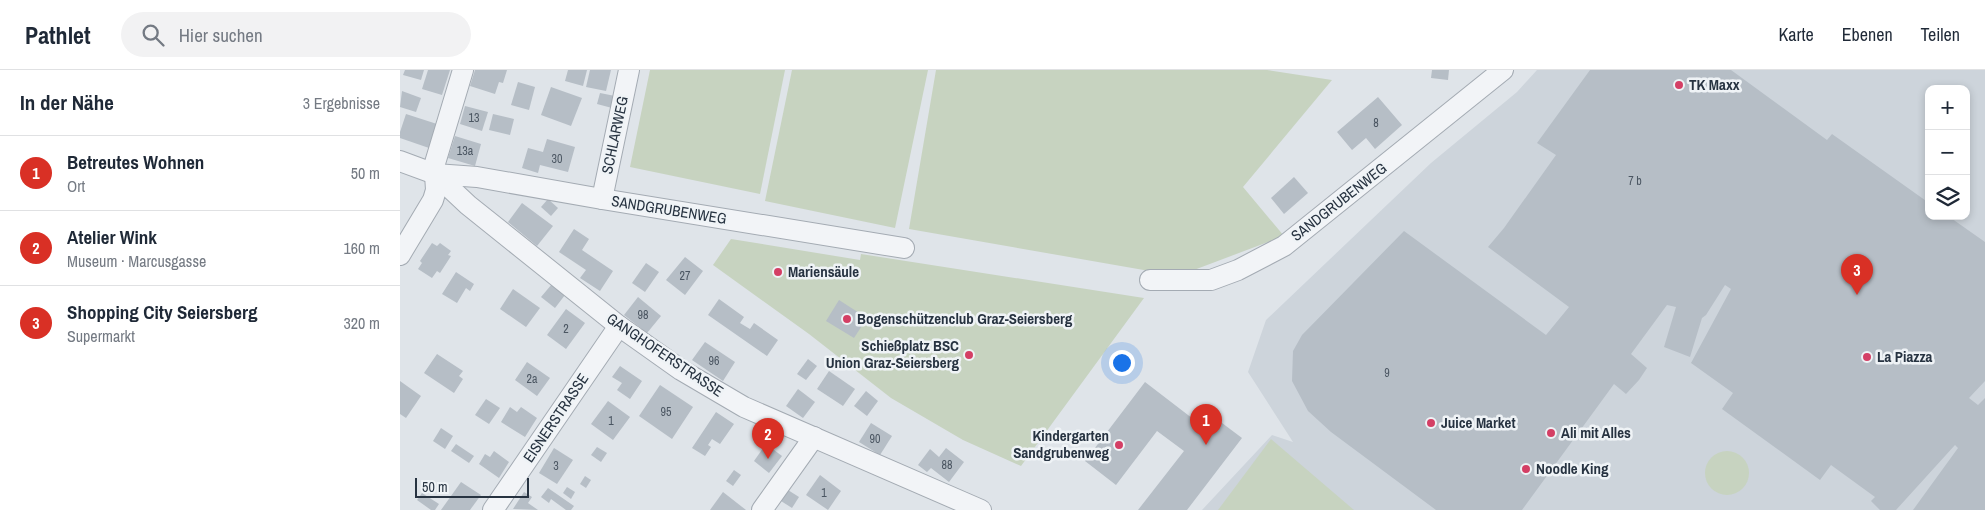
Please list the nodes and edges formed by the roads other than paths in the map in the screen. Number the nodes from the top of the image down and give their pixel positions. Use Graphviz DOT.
graph roads {
  1 [pos="463,70"];
  2 [pos="629,70"];
  3 [pos="1503,70"];
  4 [pos="400,161"];
  5 [pos="434,174"];
  6 [pos="602,199"];
  7 [pos="904,248"];
  8 [pos="400,255"];
  9 [pos="1150,280"];
  10 [pos="619,326"];
  11 [pos="814,437"];
  12 [pos="493,510"];
  13 [pos="762,510"];
  14 [pos="982,510"];
  1 -- 5 [label="street"];
  2 -- 6 [label="street, SCHLARWEG"];
  3 -- 9 [label="street, SANDGRUBENWEG"];
  4 -- 5 [label="street, GANGHOFERSTRASSE"];
  5 -- 6 [label="street, SANDGRUBENWEG"];
  5 -- 8 [label="street"];
  5 -- 10 [label="street, GANGHOFERSTRASSE"];
  6 -- 7 [label="street, SANDGRUBENWEG"];
  10 -- 11 [label="street, GANGHOFERSTRASSE"];
  10 -- 12 [label="street, EISNERSTRASSE"];
  11 -- 13 [label="street"];
  11 -- 14 [label="street, GANGHOFERSTRASSE"];
}
